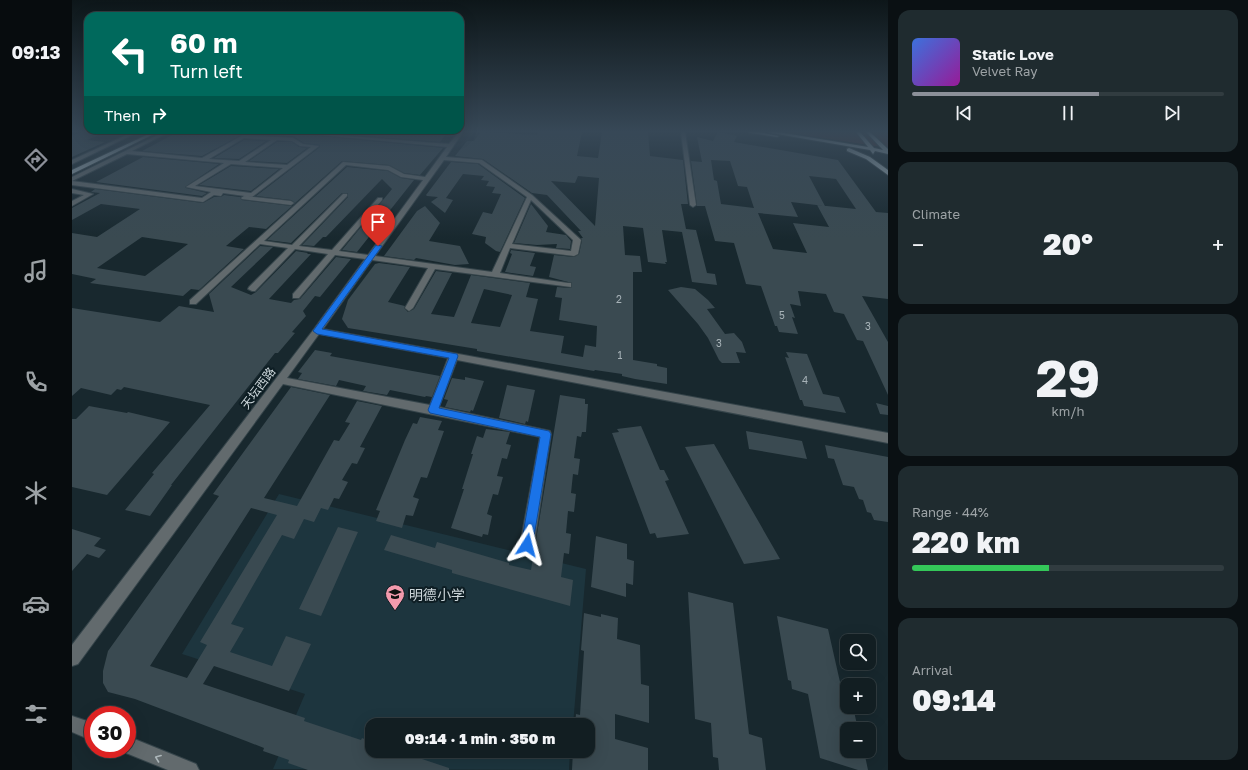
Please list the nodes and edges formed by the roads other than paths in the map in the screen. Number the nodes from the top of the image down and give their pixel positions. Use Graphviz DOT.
graph roads {
  1 [pos="94,168"];
  2 [pos="221,168"];
  3 [pos="288,168"];
  4 [pos="340,168"];
  5 [pos="388,168"];
  6 [pos="435,168"];
  7 [pos="490,168"];
  8 [pos="688,168"];
  9 [pos="72,179"];
  10 [pos="427,179"];
  11 [pos="72,183"];
  12 [pos="72,191"];
  13 [pos="345,195"];
  14 [pos="530,196"];
  15 [pos="380,198"];
  16 [pos="72,204"];
  17 [pos="291,204"];
  18 [pos="693,204"];
  19 [pos="258,242"];
  20 [pos="294,246"];
  21 [pos="508,246"];
  22 [pos="334,252"];
  23 [pos="371,257"];
  24 [pos="433,266"];
  25 [pos="495,275"];
  26 [pos="568,285"];
  27 [pos="252,289"];
  28 [pos="296,296"];
  29 [pos="193,302"];
  30 [pos="409,308"];
  31 [pos="317,331"];
  32 [pos="454,356"];
  33 [pos="287,382"];
  34 [pos="433,410"];
  35 [pos="888,438"];
  36 [pos="527,545"];
  37 [pos="72,658"];
  38 [pos="72,724"];
  39 [pos="84,729"];
  40 [pos="136,749"];
  41 [pos="190,770"];
  1 -- 9 [label="street"];
  2 -- 3 [label="street"];
  4 -- 19 [label="street"];
  5 -- 10 [label="street"];
  6 -- 10 [label="street, 天坛西路"];
  7 -- 14 [label="street"];
  8 -- 18 [label="street"];
  10 -- 23 [label="street, 天坛西路"];
  11 -- 17 [label="street"];
  12 -- 16 [label="street"];
  13 -- 20 [label="street"];
  14 -- 21 [label="street"];
  14 -- 21 [label="street"];
  15 -- 22 [label="street"];
  19 -- 20 [label="street"];
  19 -- 29 [label="street"];
  20 -- 22 [label="street"];
  20 -- 27 [label="street"];
  21 -- 25 [label="street"];
  22 -- 23 [label="street"];
  22 -- 28 [label="street"];
  23 -- 24 [label="street"];
  23 -- 31 [label="street, 天坛西路"];
  24 -- 25 [label="street"];
  24 -- 30 [label="street"];
  25 -- 26 [label="street"];
  31 -- 32 [label="street"];
  31 -- 37 [label="street, 天坛西路"];
  32 -- 34 [label="street"];
  32 -- 35 [label="street"];
  33 -- 34 [label="street"];
  34 -- 36 [label="street"];
  38 -- 39 [label="street"];
  41 -- 40 [label="street, one-way"];
}
